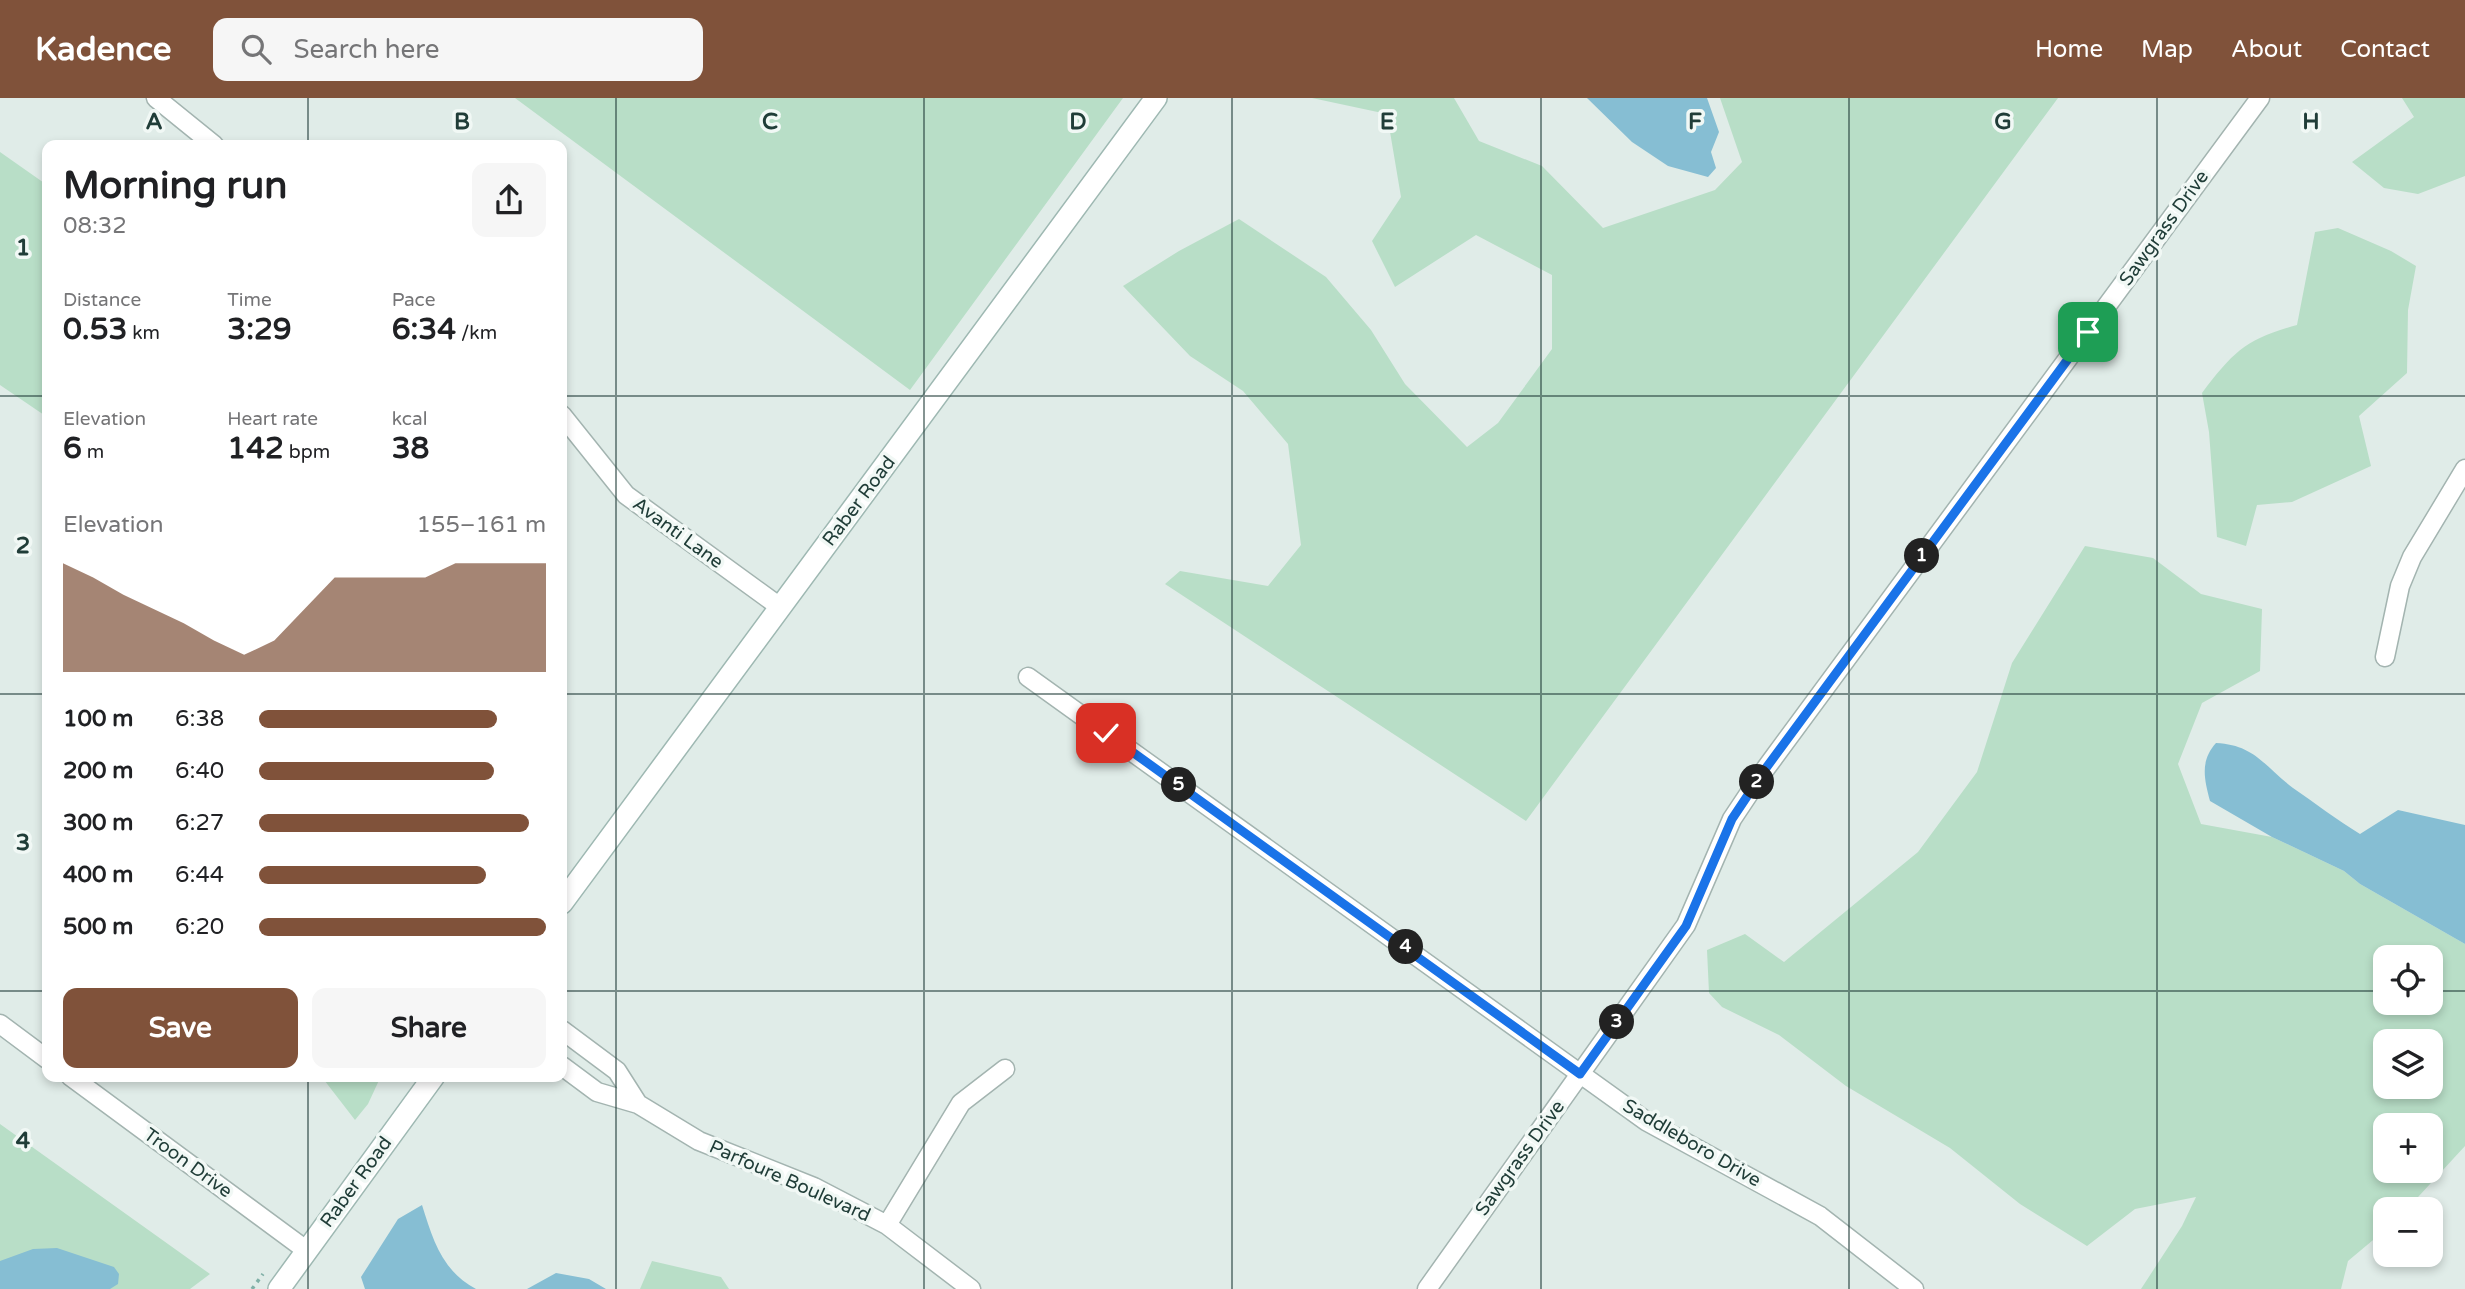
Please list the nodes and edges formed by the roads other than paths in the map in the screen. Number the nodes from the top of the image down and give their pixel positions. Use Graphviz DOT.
graph roads {
  1 [pos="156,98"];
  2 [pos="1156,98"];
  3 [pos="2260,98"];
  4 [pos="208,140"];
  5 [pos="567,421"];
  6 [pos="2465,469"];
  7 [pos="780,607"];
  8 [pos="2385,657"];
  9 [pos="1028,677"];
  10 [pos="567,896"];
  11 [pos="0,1024"];
  12 [pos="567,1034"];
  13 [pos="42,1055"];
  14 [pos="1005,1069"];
  15 [pos="567,1070"];
  16 [pos="1580,1074"];
  17 [pos="78,1082"];
  18 [pos="430,1082"];
  19 [pos="638,1104"];
  20 [pos="887,1225"];
  21 [pos="306,1250"];
  22 [pos="279,1289"];
  23 [pos="971,1289"];
  24 [pos="1427,1289"];
  25 [pos="1914,1289"];
  1 -- 4 [label="street"];
  2 -- 7 [label="street, Raber Road"];
  3 -- 16 [label="street, Sawgrass Drive"];
  5 -- 7 [label="street, Avanti Lane"];
  6 -- 8 [label="street"];
  7 -- 10 [label="street, Raber Road"];
  9 -- 16 [label="street, Saddleboro Drive"];
  11 -- 13 [label="street"];
  12 -- 19 [label="street, Parfoure Boulevard"];
  14 -- 20 [label="street"];
  15 -- 19 [label="street, Parfoure Boulevard"];
  16 -- 24 [label="street, Sawgrass Drive"];
  16 -- 25 [label="street, Saddleboro Drive"];
  17 -- 21 [label="street, Troon Drive"];
  18 -- 21 [label="street, Raber Road"];
  19 -- 20 [label="street, Parfoure Boulevard"];
  20 -- 23 [label="street, Parfoure Boulevard"];
  21 -- 22 [label="street, Raber Road"];
}
